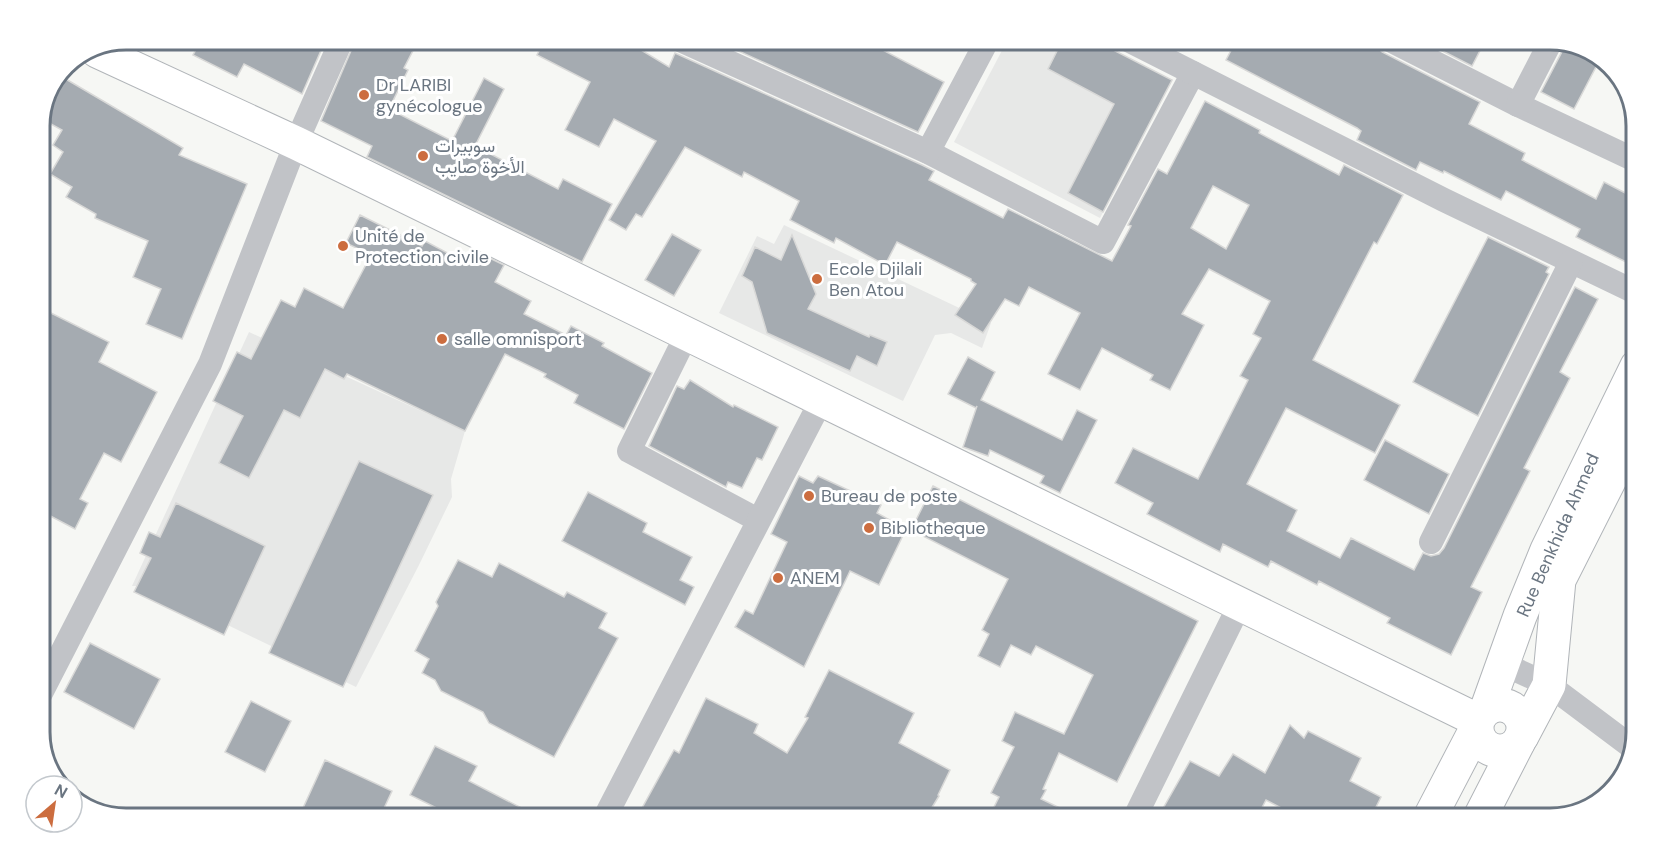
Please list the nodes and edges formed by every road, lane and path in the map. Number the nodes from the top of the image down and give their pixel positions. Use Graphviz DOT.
graph roads {
  1 [pos="338,49"];
  2 [pos="700,49"];
  3 [pos="983,49"];
  4 [pos="1146,49"];
  5 [pos="1408,49"];
  6 [pos="1547,49"];
  7 [pos="102,53"];
  8 [pos="1193,73"];
  9 [pos="1518,105"];
  10 [pos="296,143"];
  11 [pos="928,152"];
  12 [pos="1626,156"];
  13 [pos="1571,262"];
  14 [pos="1626,288"];
  15 [pos="687,334"];
  16 [pos="1626,388"];
  17 [pos="822,399"];
  18 [pos="1626,448"];
  19 [pos="758,520"];
  20 [pos="1431,542"];
  21 [pos="1240,604"];
  22 [pos="1503,664"];
  23 [pos="50,676"];
  24 [pos="1549,685"];
  25 [pos="1480,719"];
  26 [pos="1520,739"];
  27 [pos="1626,743"];
  28 [pos="610,808"];
  29 [pos="1139,808"];
  30 [pos="1436,808"];
  31 [pos="1485,808"];
  1 -- 10 [label="street"];
  2 -- 11 [label="street"];
  3 -- 11 [label="street"];
  4 -- 8 [label="street"];
  5 -- 9 [label="street"];
  6 -- 9 [label="street"];
  7 -- 10 [label="street"];
  8 -- 11 [label="street"];
  8 -- 13 [label="street"];
  9 -- 12 [label="street"];
  10 -- 15 [label="street"];
  10 -- 23 [label="street"];
  13 -- 14 [label="street"];
  13 -- 20 [label="street"];
  15 -- 17 [label="street"];
  15 -- 19 [label="street"];
  16 -- 22 [label="street, Rue Benkhida Ahmed"];
  17 -- 19 [label="street"];
  17 -- 21 [label="street"];
  18 -- 24 [label="street"];
  19 -- 28 [label="street"];
  21 -- 25 [label="street"];
  21 -- 29 [label="street"];
  22 -- 24 [label="street"];
  22 -- 25 [label="street, Rue Benkhida Ahmed"];
  24 -- 26 [label="street"];
  24 -- 27 [label="street"];
  25 -- 26 [label="street"];
  25 -- 30 [label="street, Rue Benkhida Ahmed"];
  26 -- 31 [label="street"];
}
